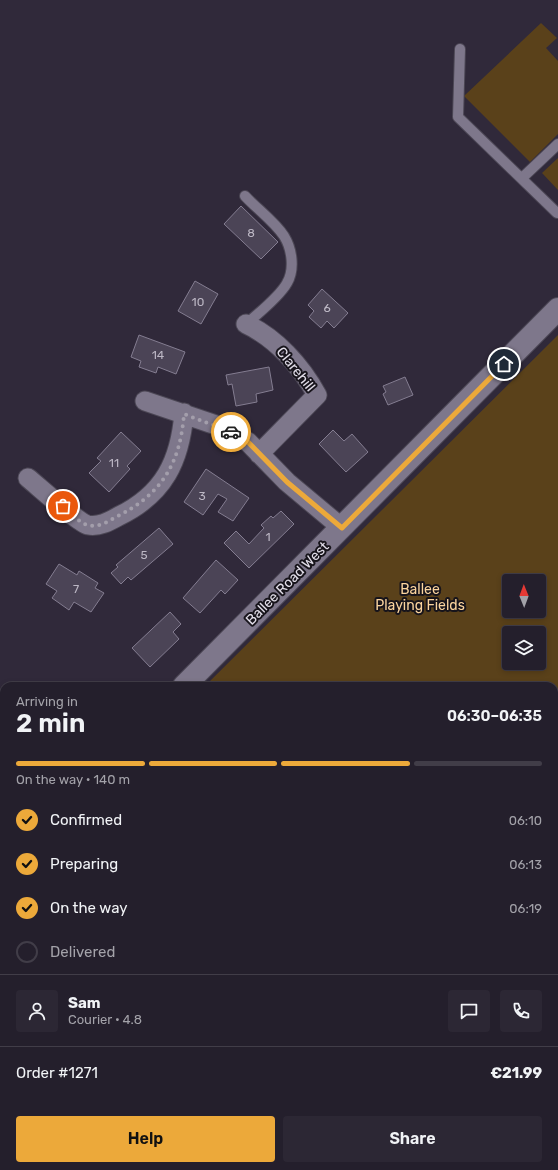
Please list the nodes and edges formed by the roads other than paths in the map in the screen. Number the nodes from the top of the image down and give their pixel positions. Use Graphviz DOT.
graph roads {
  1 [pos="460,49"];
  2 [pos="558,144"];
  3 [pos="522,178"];
  4 [pos="245,196"];
  5 [pos="557,213"];
  6 [pos="558,309"];
  7 [pos="246,324"];
  8 [pos="145,401"];
  9 [pos="184,414"];
  10 [pos="259,454"];
  11 [pos="28,478"];
  12 [pos="342,528"];
  13 [pos="188,682"];
  1 -- 3 [label="lane"];
  2 -- 3 [label="lane"];
  3 -- 5 [label="lane"];
  4 -- 7 [label="lane"];
  6 -- 12 [label="street, Ballee Road West"];
  7 -- 10 [label="street, Clarehill"];
  8 -- 9 [label="street"];
  9 -- 10 [label="street"];
  9 -- 11 [label="street"];
  10 -- 12 [label="street"];
  12 -- 13 [label="street, Ballee Road West"];
}
